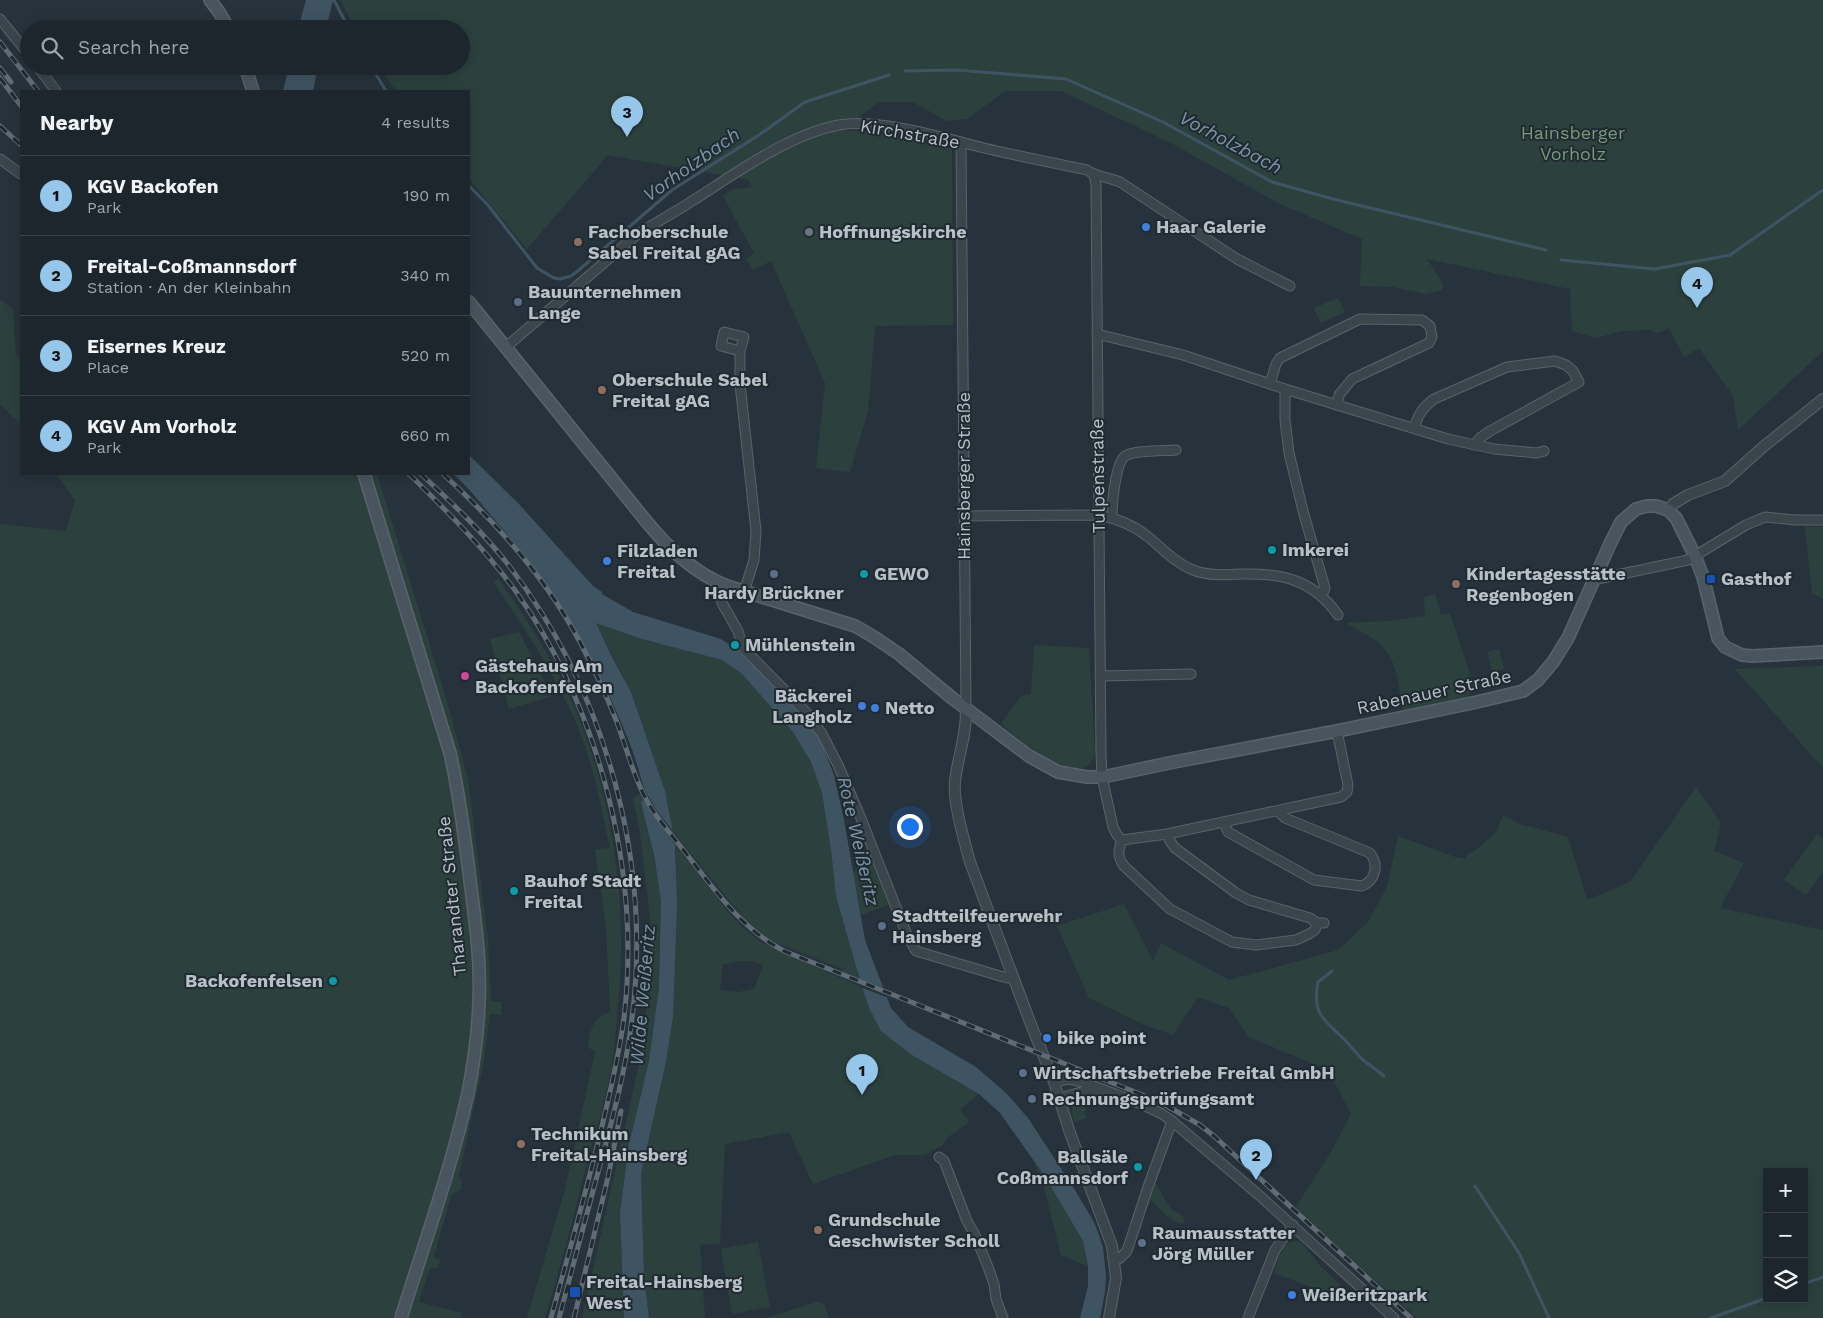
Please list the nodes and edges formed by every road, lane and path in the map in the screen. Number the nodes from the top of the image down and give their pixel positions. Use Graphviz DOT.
graph roads {
  1 [pos="210,0"];
  2 [pos="0,19"];
  3 [pos="224,20"];
  4 [pos="20,44"];
  5 [pos="44,75"];
  6 [pos="248,75"];
  7 [pos="55,90"];
  8 [pos="253,90"];
  9 [pos="960,142"];
  10 [pos="0,159"];
  11 [pos="20,173"];
  12 [pos="1094,175"];
  13 [pos="1290,286"];
  14 [pos="470,303"];
  15 [pos="1097,334"];
  16 [pos="506,347"];
  17 [pos="740,350"];
  18 [pos="1270,384"];
  19 [pos="1285,390"];
  20 [pos="1823,399"];
  21 [pos="1337,405"];
  22 [pos="1414,428"];
  23 [pos="1474,445"];
  24 [pos="1176,450"];
  25 [pos="1544,451"];
  26 [pos="364,475"];
  27 [pos="1668,510"];
  28 [pos="1098,515"];
  29 [pos="964,516"];
  30 [pos="1112,518"];
  31 [pos="1823,520"];
  32 [pos="1695,556"];
  33 [pos="1593,580"];
  34 [pos="718,582"];
  35 [pos="744,592"];
  36 [pos="1319,592"];
  37 [pos="1338,615"];
  38 [pos="1823,652"];
  39 [pos="1191,674"];
  40 [pos="1100,676"];
  41 [pos="966,708"];
  42 [pos="1337,731"];
  43 [pos="1102,777"];
  44 [pos="1278,811"];
  45 [pos="1224,822"];
  46 [pos="1167,834"];
  47 [pos="1122,840"];
  48 [pos="1013,976"];
  49 [pos="1054,1082"];
  50 [pos="1103,1090"];
  51 [pos="1060,1098"];
  52 [pos="1172,1121"];
  53 [pos="939,1157"];
  54 [pos="1292,1225"];
  55 [pos="1115,1259"];
  56 [pos="401,1318"];
  57 [pos="1003,1318"];
  58 [pos="1109,1318"];
  59 [pos="1248,1318"];
  60 [pos="1394,1318"];
  1 -- 3 [label="main road"];
  2 -- 4 [label="street"];
  5 -- 7 [label="street"];
  6 -- 8 [label="main road"];
  9 -- 12 [label="street, Kirchstraße"];
  9 -- 16 [label="street, Kirchstraße"];
  9 -- 29 [label="street, Hainsberger Straße"];
  10 -- 11 [label="street"];
  12 -- 13 [label="street, Kirchstraße"];
  12 -- 15 [label="street, Tulpenstraße"];
  14 -- 16 [label="main road, Rabenauer Straße"];
  15 -- 18 [label="street"];
  15 -- 28 [label="street, Tulpenstraße"];
  16 -- 34 [label="main road, Rabenauer Straße"];
  17 -- 35 [label="street"];
  18 -- 19 [label="street"];
  18 -- 21 [label="street"];
  19 -- 21 [label="street"];
  19 -- 36 [label="street"];
  20 -- 27 [label="street"];
  21 -- 22 [label="street"];
  22 -- 23 [label="street"];
  22 -- 23 [label="street"];
  23 -- 25 [label="street"];
  24 -- 30 [label="street"];
  26 -- 56 [label="main road, Tharandter Straße"];
  27 -- 32 [label="main road"];
  27 -- 33 [label="main road, Rabenauer Straße"];
  28 -- 29 [label="street"];
  28 -- 30 [label="street"];
  28 -- 40 [label="street, Tulpenstraße"];
  29 -- 41 [label="street, Hainsberger Straße"];
  30 -- 36 [label="street"];
  31 -- 32 [label="street"];
  32 -- 33 [label="street"];
  32 -- 38 [label="main road"];
  33 -- 42 [label="main road, Rabenauer Straße"];
  34 -- 35 [label="main road, Rabenauer Straße"];
  34 -- 48 [label="street"];
  35 -- 41 [label="main road, Rabenauer Straße"];
  36 -- 37 [label="street"];
  39 -- 40 [label="street"];
  40 -- 43 [label="street, Tulpenstraße"];
  41 -- 43 [label="main road, Rabenauer Straße"];
  41 -- 48 [label="street, Hainsberger Straße"];
  42 -- 43 [label="main road, Rabenauer Straße"];
  42 -- 44 [label="street"];
  43 -- 47 [label="street, Tulpenstraße"];
  44 -- 45 [label="street"];
  44 -- 45 [label="street"];
  45 -- 46 [label="street"];
  46 -- 47 [label="street"];
  46 -- 47 [label="street"];
  48 -- 49 [label="street, Hainsberger Straße"];
  49 -- 50 [label="street"];
  49 -- 51 [label="street"];
  50 -- 51 [label="street"];
  50 -- 52 [label="street"];
  51 -- 55 [label="street"];
  52 -- 54 [label="street"];
  52 -- 55 [label="street"];
  53 -- 57 [label="street"];
  54 -- 59 [label="street"];
  54 -- 60 [label="street"];
  55 -- 58 [label="street"];
}
